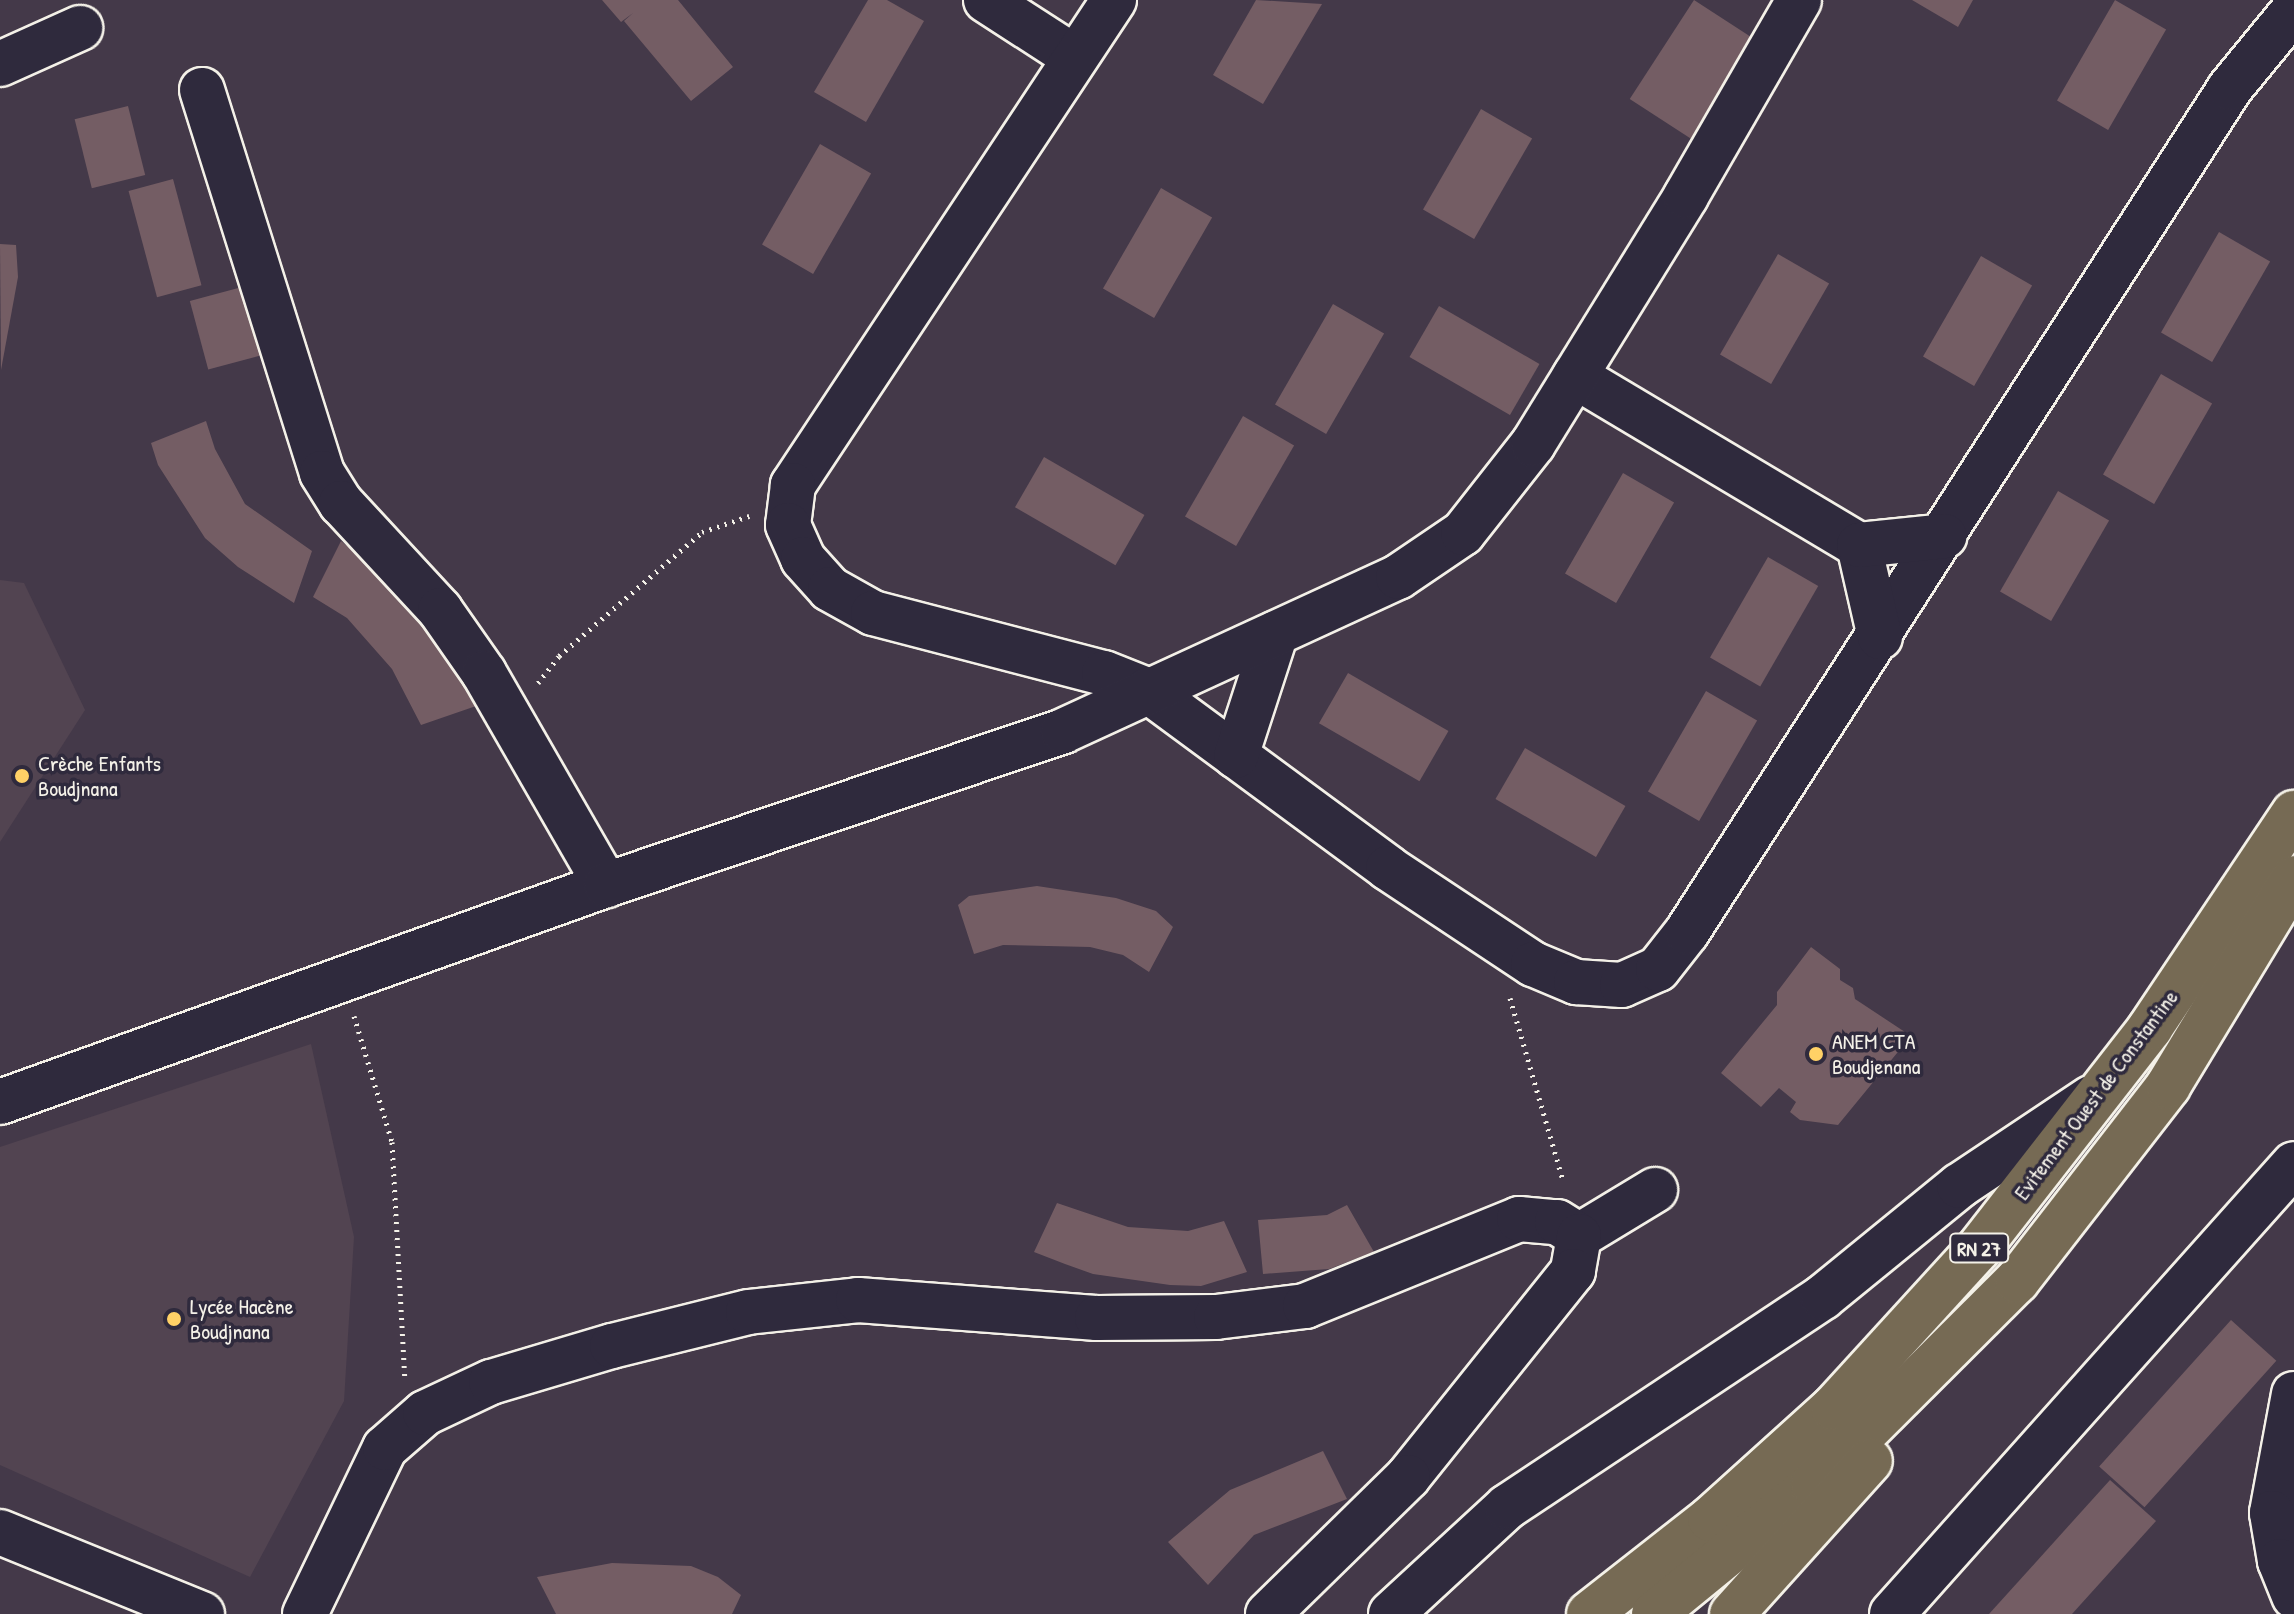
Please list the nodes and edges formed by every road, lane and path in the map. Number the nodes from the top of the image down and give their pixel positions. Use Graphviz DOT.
graph roads {
  1 [pos="986,0"];
  2 [pos="1114,0"];
  3 [pos="1799,0"];
  4 [pos="2294,10"];
  5 [pos="80,28"];
  6 [pos="1074,57"];
  7 [pos="0,64"];
  8 [pos="202,90"];
  9 [pos="1575,376"];
  10 [pos="790,510"];
  11 [pos="1945,536"];
  12 [pos="1859,545"];
  13 [pos="1276,633"];
  14 [pos="1880,637"];
  15 [pos="1147,690"];
  16 [pos="511,719"];
  17 [pos="1236,756"];
  18 [pos="2294,813"];
  19 [pos="2294,878"];
  20 [pos="606,885"];
  21 [pos="1492,937"];
  22 [pos="343,979"];
  23 [pos="2100,1093"];
  24 [pos="0,1102"];
  25 [pos="2294,1164"];
  26 [pos="1655,1190"];
  27 [pos="1579,1236"];
  28 [pos="2017,1281"];
  29 [pos="2294,1394"];
  30 [pos="407,1429"];
  31 [pos="0,1532"];
  32 [pos="2294,1596"];
  33 [pos="202,1614"];
  34 [pos="305,1614"];
  35 [pos="1268,1614"];
  36 [pos="1391,1614"];
  37 [pos="1589,1614"];
  38 [pos="1654,1614"];
  39 [pos="1732,1614"];
  40 [pos="1892,1614"];
  1 -- 6 [label="street"];
  2 -- 6 [label="street"];
  3 -- 9 [label="street"];
  4 -- 11 [label="street"];
  5 -- 7 [label="street"];
  6 -- 10 [label="street"];
  8 -- 16 [label="street"];
  9 -- 12 [label="street"];
  9 -- 13 [label="street"];
  10 -- 15 [label="street"];
  10 -- 16 [label="path"];
  11 -- 12 [label="street"];
  11 -- 14 [label="street"];
  12 -- 14 [label="street"];
  13 -- 15 [label="street"];
  13 -- 17 [label="street"];
  14 -- 21 [label="street"];
  15 -- 17 [label="street"];
  15 -- 20 [label="street"];
  16 -- 20 [label="street"];
  17 -- 21 [label="street"];
  18 -- 23 [label="highway, Evitement Ouest de Constantine / RN 27"];
  19 -- 28 [label="highway, Evitement Ouest de Constantine / RN 27"];
  20 -- 22 [label="street"];
  21 -- 27 [label="path"];
  22 -- 24 [label="street"];
  22 -- 30 [label="path"];
  23 -- 36 [label="street"];
  23 -- 37 [label="highway, Evitement Ouest de Constantine / RN 27"];
  25 -- 40 [label="street"];
  26 -- 27 [label="street"];
  27 -- 30 [label="street"];
  27 -- 35 [label="street"];
  28 -- 38 [label="highway, Evitement Ouest de Constantine / RN 27"];
  28 -- 39 [label="highway"];
  29 -- 32 [label="street"];
  30 -- 34 [label="street"];
  31 -- 33 [label="street"];
}
